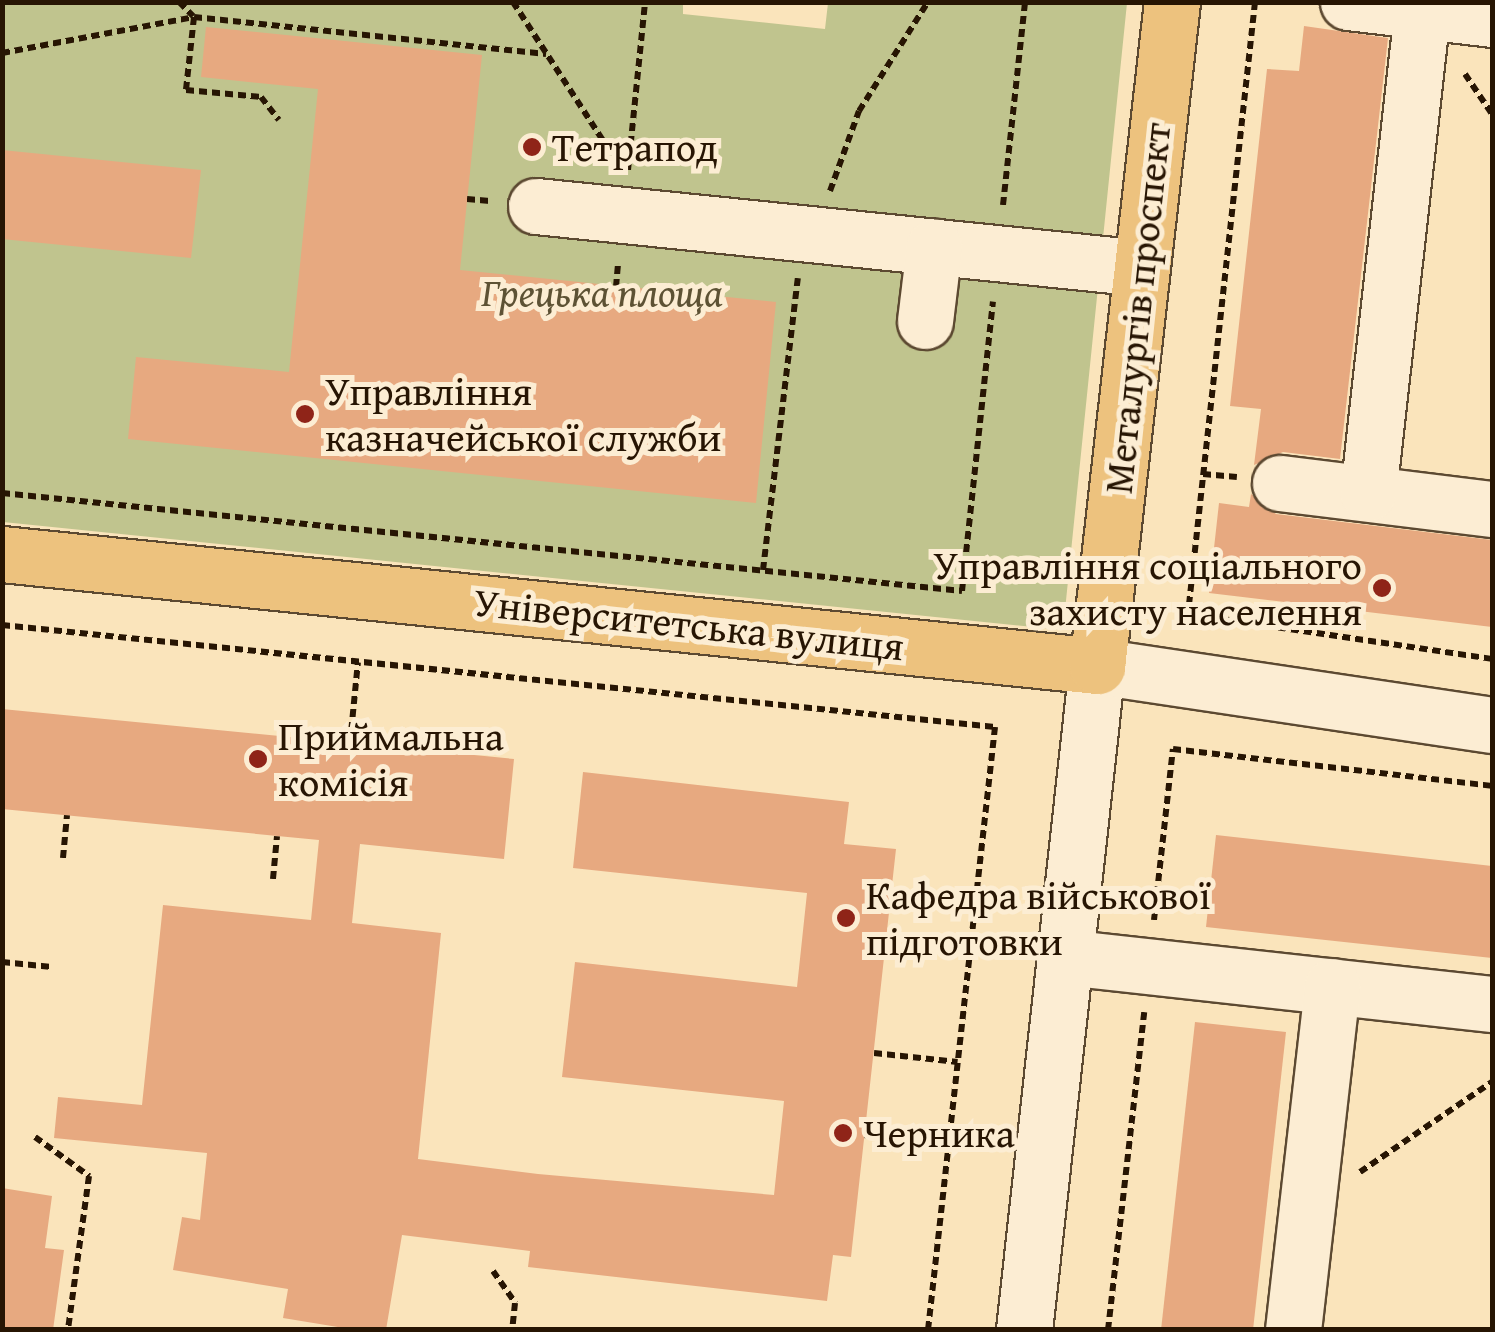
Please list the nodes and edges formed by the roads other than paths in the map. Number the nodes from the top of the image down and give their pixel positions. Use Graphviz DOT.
graph roads {
  1 [pos="1172,2"];
  2 [pos="1348,2"];
  3 [pos="1422,12"];
  4 [pos="1492,19"];
  5 [pos="536,206"];
  6 [pos="934,247"];
  7 [pos="1142,268"];
  8 [pos="924,321"];
  9 [pos="1266,481"];
  10 [pos="1368,494"];
  11 [pos="1492,509"];
  12 [pos="2,554"];
  13 [pos="1098,666"];
  14 [pos="1492,725"];
  15 [pos="1065,957"];
  16 [pos="1332,986"];
  17 [pos="1492,1004"];
  18 [pos="1024,1330"];
  19 [pos="1293,1330"];
  1 -- 7 [label="main road, Металургів проспект"];
  2 -- 3 [label="street"];
  3 -- 4 [label="street"];
  3 -- 10 [label="street"];
  5 -- 6 [label="street"];
  6 -- 7 [label="street"];
  6 -- 8 [label="street"];
  7 -- 13 [label="main road, Металургів проспект"];
  9 -- 10 [label="street"];
  10 -- 11 [label="street"];
  12 -- 13 [label="main road, Університетська вулиця"];
  13 -- 14 [label="street, Університетська вулиця"];
  13 -- 15 [label="street, Металургів проспект"];
  15 -- 16 [label="street"];
  15 -- 18 [label="street, Металургів проспект"];
  16 -- 17 [label="street"];
  16 -- 19 [label="street"];
}
